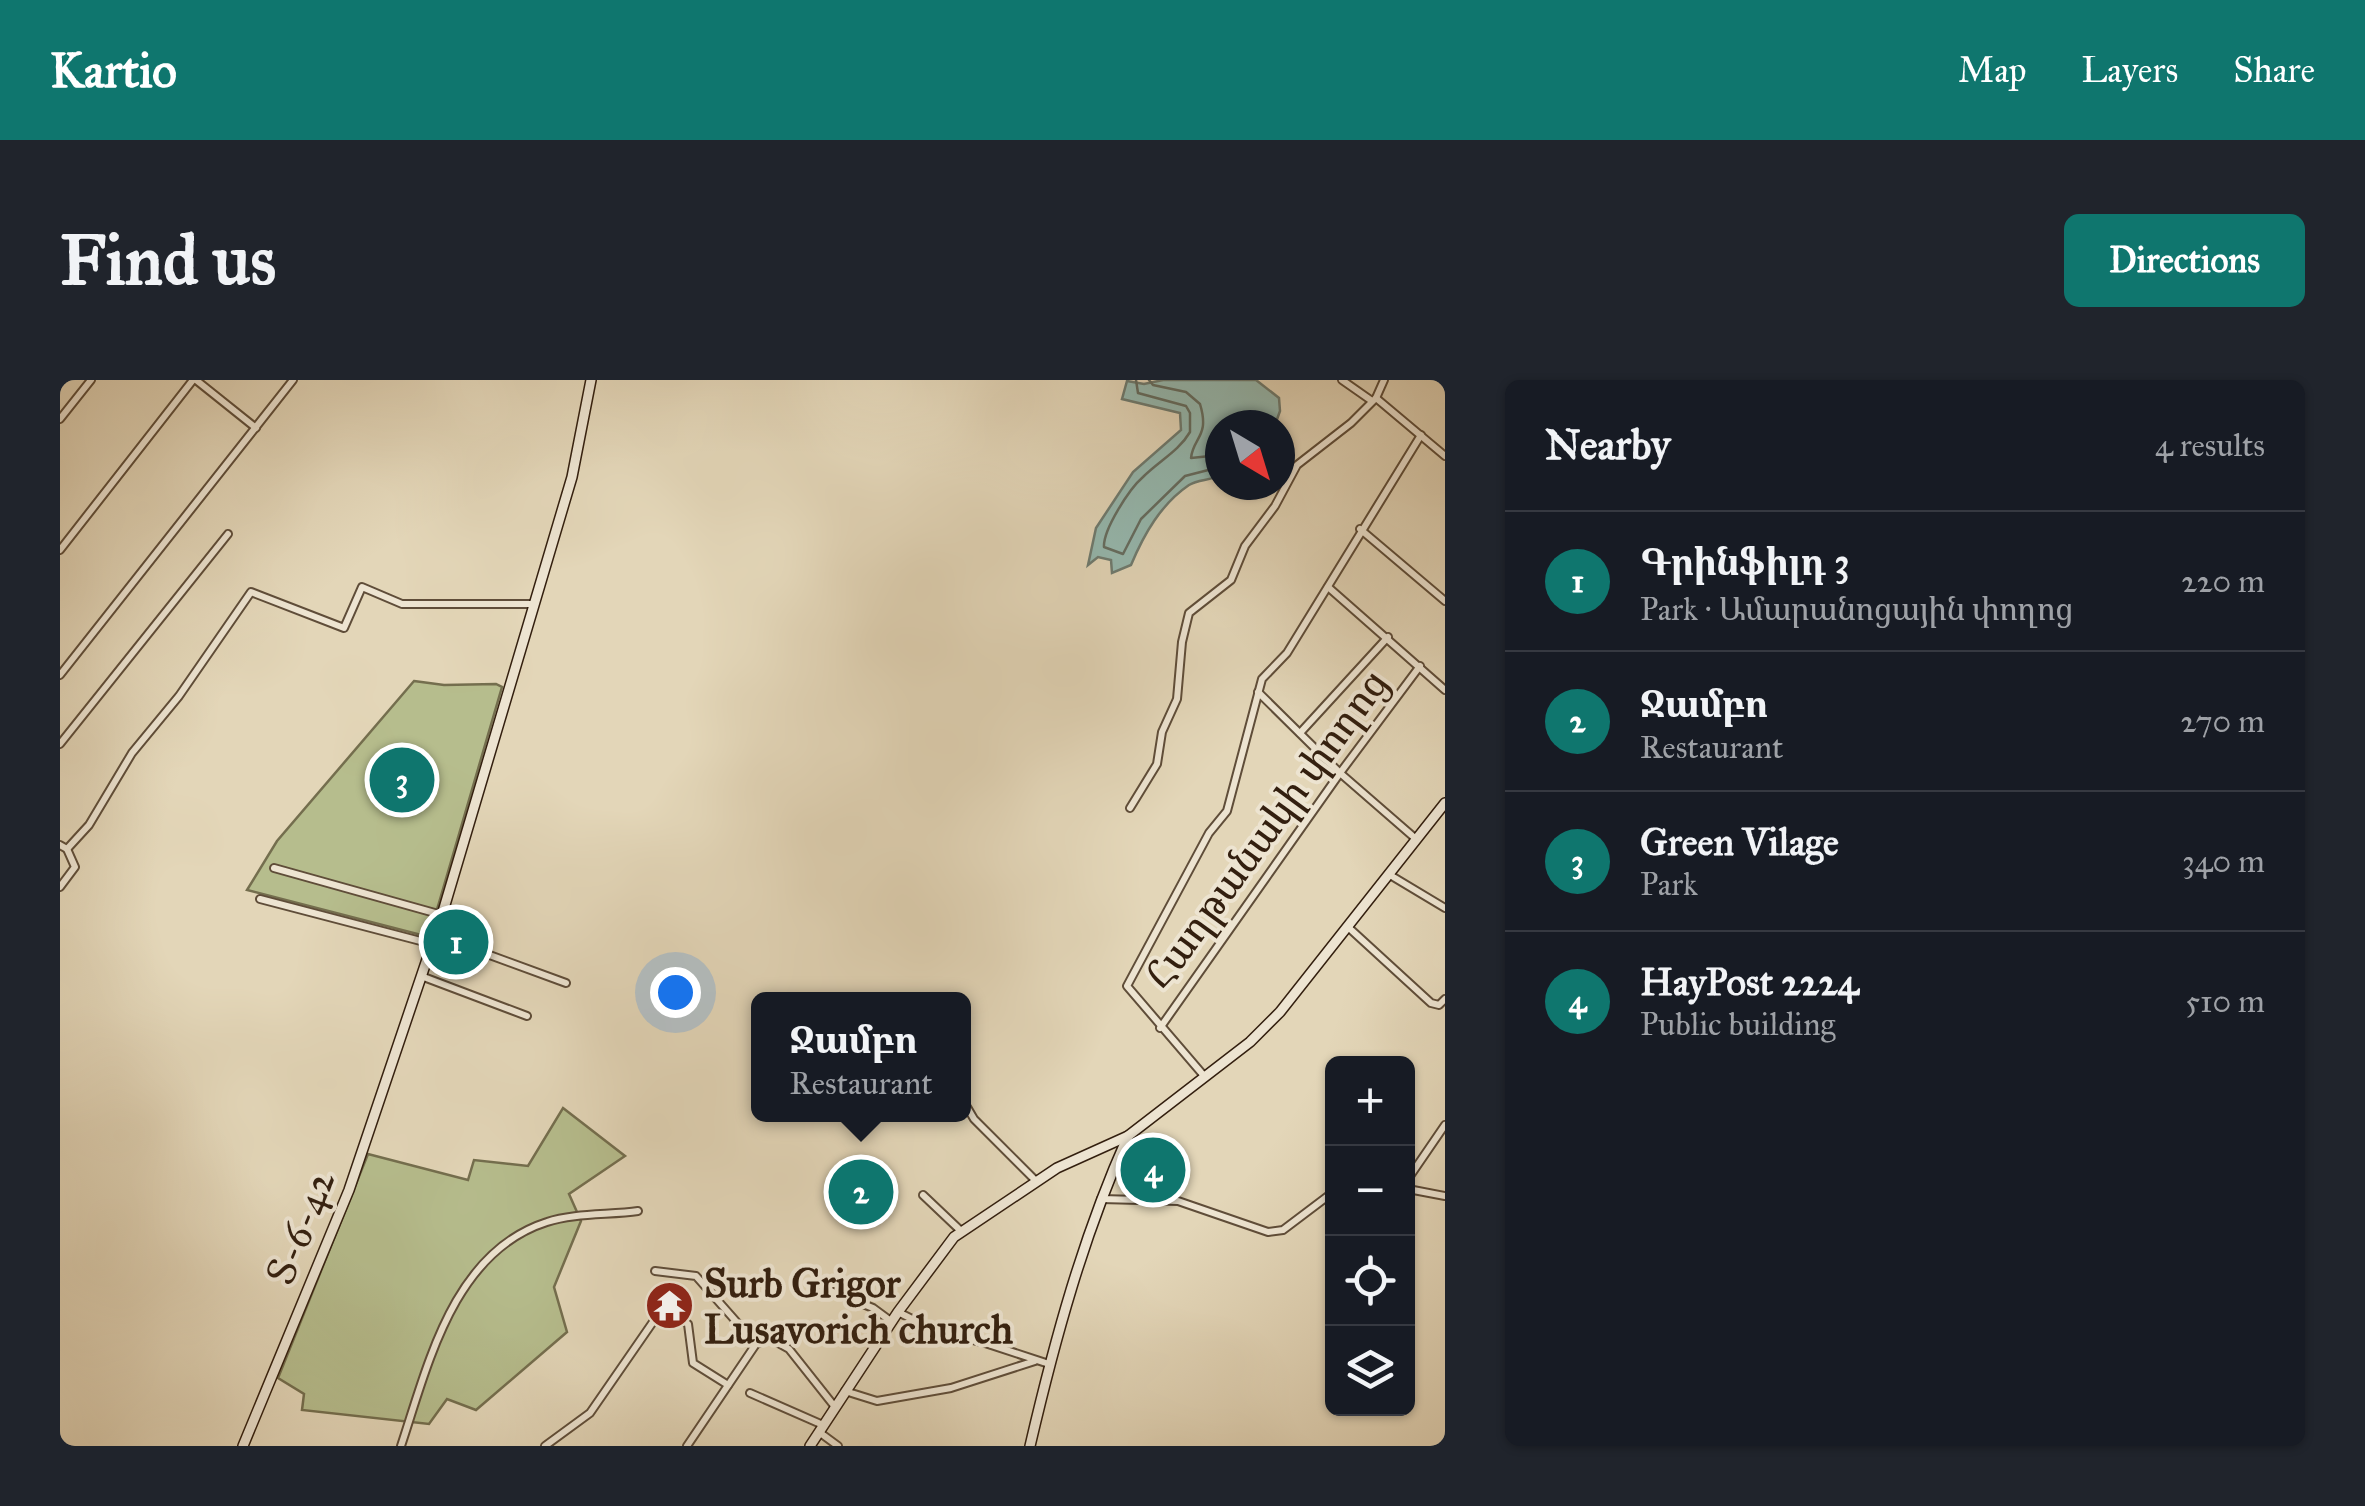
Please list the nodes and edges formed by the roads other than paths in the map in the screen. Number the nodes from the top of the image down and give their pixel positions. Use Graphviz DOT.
graph roads {
  1 [pos="91,380"];
  2 [pos="194,380"];
  3 [pos="293,380"];
  4 [pos="591,380"];
  5 [pos="1342,380"];
  6 [pos="1384,380"];
  7 [pos="1374,400"];
  8 [pos="60,419"];
  9 [pos="256,428"];
  10 [pos="1420,435"];
  11 [pos="1445,456"];
  12 [pos="1360,528"];
  13 [pos="228,534"];
  14 [pos="60,550"];
  15 [pos="1328,586"];
  16 [pos="1445,601"];
  17 [pos="534,604"];
  18 [pos="1388,637"];
  19 [pos="1420,666"];
  20 [pos="60,675"];
  21 [pos="1445,690"];
  22 [pos="1258,692"];
  23 [pos="1300,732"];
  24 [pos="60,744"];
  25 [pos="1340,773"];
  26 [pos="1445,803"];
  27 [pos="1130,808"];
  28 [pos="1417,840"];
  29 [pos="64,847"];
  30 [pos="274,868"];
  31 [pos="1390,875"];
  32 [pos="60,887"];
  33 [pos="260,898"];
  34 [pos="1445,908"];
  35 [pos="442,914"];
  36 [pos="1348,927"];
  37 [pos="433,939"];
  38 [pos="421,976"];
  39 [pos="566,982"];
  40 [pos="1445,999"];
  41 [pos="528,1016"];
  42 [pos="1160,1028"];
  43 [pos="1205,1077"];
  44 [pos="971,1114"];
  45 [pos="1445,1125"];
  46 [pos="1128,1136"];
  47 [pos="1415,1169"];
  48 [pos="1036,1182"];
  49 [pos="1415,1190"];
  50 [pos="923,1195"];
  51 [pos="1445,1196"];
  52 [pos="1099,1199"];
  53 [pos="1325,1199"];
  54 [pos="638,1210"];
  55 [pos="962,1232"];
  56 [pos="654,1271"];
  57 [pos="823,1288"];
  58 [pos="898,1312"];
  59 [pos="892,1322"];
  60 [pos="756,1344"];
  61 [pos="1035,1361"];
  62 [pos="1050,1364"];
  63 [pos="728,1385"];
  64 [pos="845,1390"];
  65 [pos="750,1393"];
  66 [pos="835,1407"];
  67 [pos="821,1429"];
  68 [pos="242,1446"];
  69 [pos="401,1446"];
  70 [pos="546,1446"];
  71 [pos="686,1446"];
  72 [pos="810,1446"];
  73 [pos="838,1446"];
  74 [pos="1030,1446"];
  1 -- 8 [label="street"];
  2 -- 9 [label="street"];
  2 -- 14 [label="street"];
  3 -- 9 [label="street"];
  4 -- 17 [label="street, Տ-6-42"];
  5 -- 7 [label="street"];
  6 -- 7 [label="street"];
  7 -- 10 [label="street"];
  7 -- 27 [label="street"];
  9 -- 20 [label="street"];
  10 -- 11 [label="street"];
  10 -- 12 [label="street"];
  12 -- 15 [label="street"];
  12 -- 16 [label="street"];
  13 -- 24 [label="street"];
  15 -- 18 [label="street"];
  15 -- 22 [label="street"];
  17 -- 29 [label="street"];
  17 -- 35 [label="street, Տ-6-42"];
  18 -- 19 [label="street"];
  18 -- 23 [label="street"];
  19 -- 21 [label="street"];
  19 -- 25 [label="street, Հաղթանակի փողոց"];
  22 -- 23 [label="street"];
  22 -- 42 [label="street"];
  23 -- 25 [label="street"];
  25 -- 28 [label="street"];
  25 -- 42 [label="street, Հաղթանակի փողոց"];
  26 -- 28 [label="street"];
  28 -- 31 [label="street"];
  29 -- 32 [label="street"];
  30 -- 35 [label="street"];
  31 -- 34 [label="street"];
  31 -- 36 [label="street"];
  33 -- 37 [label="street"];
  35 -- 37 [label="street, Տ-6-42"];
  36 -- 40 [label="street"];
  36 -- 43 [label="street"];
  37 -- 38 [label="street, Տ-6-42"];
  37 -- 39 [label="street"];
  38 -- 41 [label="street"];
  38 -- 68 [label="street, Տ-6-42 / Տ-6-42"];
  42 -- 43 [label="street"];
  43 -- 46 [label="street"];
  44 -- 48 [label="street"];
  45 -- 47 [label="street"];
  46 -- 48 [label="street"];
  46 -- 52 [label="street"];
  48 -- 55 [label="street"];
  49 -- 51 [label="street"];
  50 -- 55 [label="street"];
  52 -- 53 [label="street"];
  52 -- 62 [label="street"];
  54 -- 69 [label="street"];
  55 -- 58 [label="street"];
  56 -- 60 [label="street"];
  57 -- 59 [label="street"];
  58 -- 59 [label="street"];
  58 -- 61 [label="street"];
  59 -- 64 [label="street"];
  60 -- 63 [label="street"];
  60 -- 66 [label="street"];
  61 -- 62 [label="street"];
  61 -- 64 [label="street"];
  62 -- 74 [label="street"];
  63 -- 70 [label="street"];
  63 -- 71 [label="street"];
  64 -- 66 [label="street"];
  65 -- 67 [label="street"];
  66 -- 67 [label="street"];
  67 -- 72 [label="street"];
  67 -- 73 [label="street"];
}
